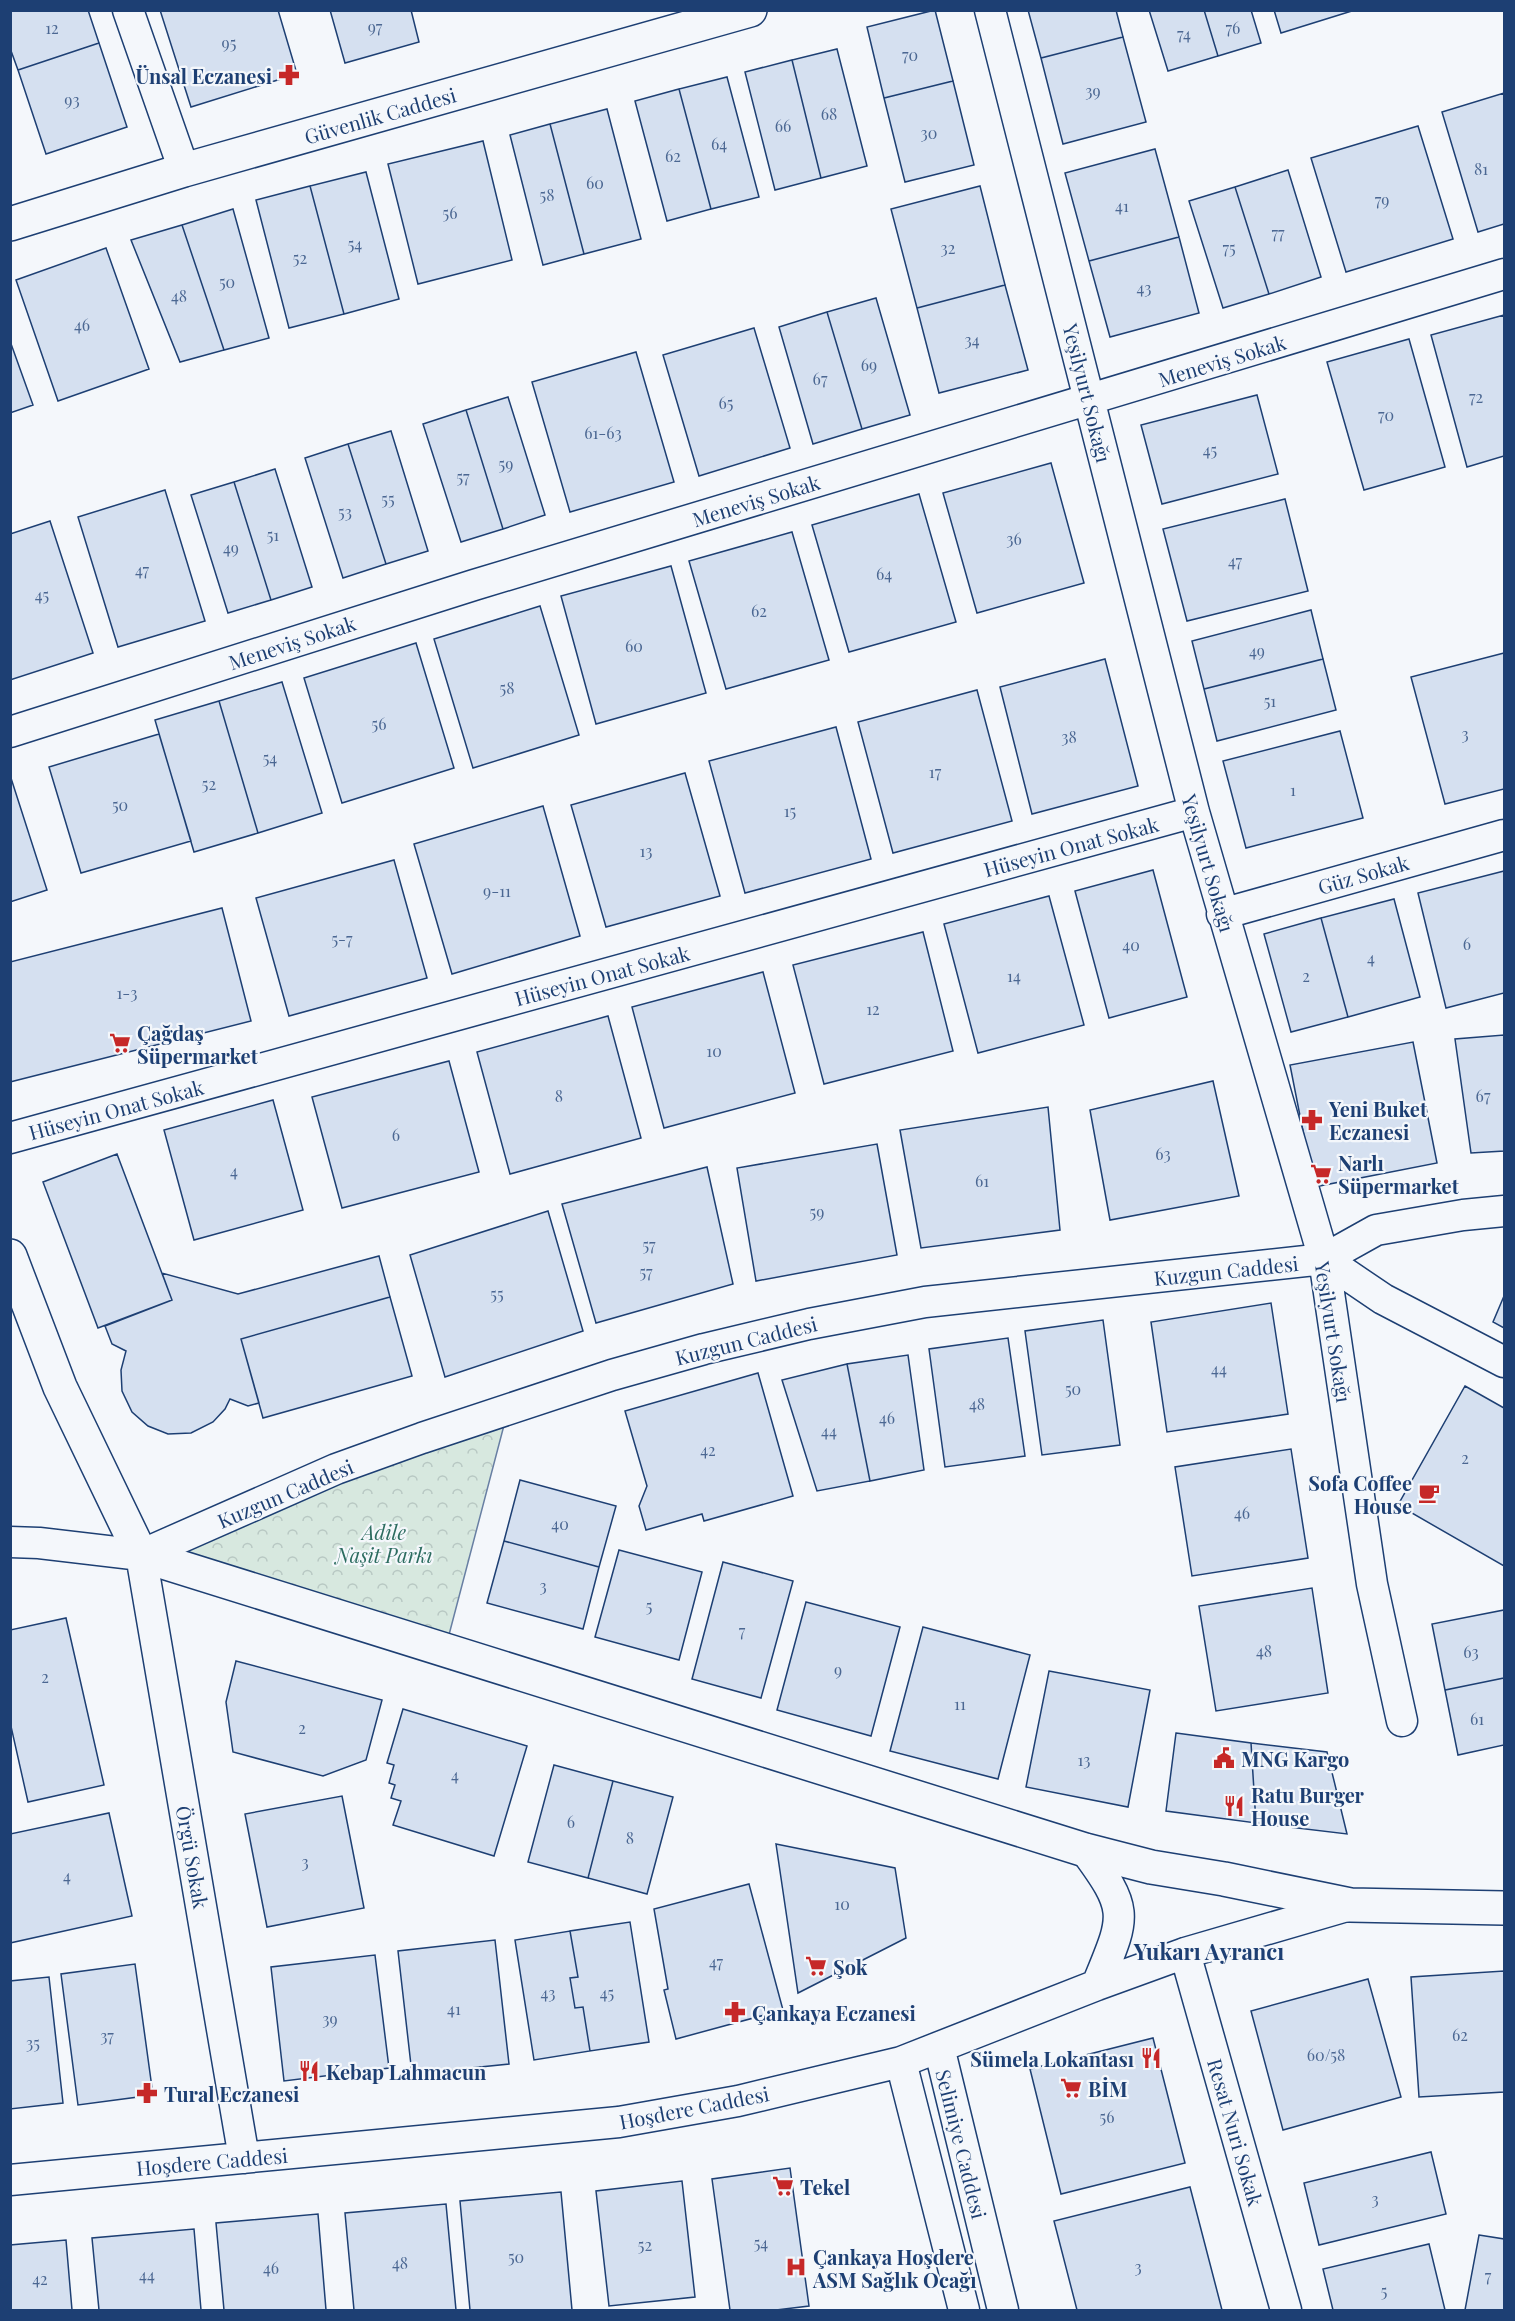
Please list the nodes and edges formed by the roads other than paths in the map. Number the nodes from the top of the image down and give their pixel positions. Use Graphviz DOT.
graph roads {
  1 [pos="129,10"];
  2 [pos="750,10"];
  3 [pos="990,10"];
  4 [pos="184,170"];
  5 [pos="10,224"];
  6 [pos="1504,274"];
  7 [pos="1089,400"];
  8 [pos="10,732"];
  9 [pos="1194,812"];
  10 [pos="1504,835"];
  11 [pos="1222,914"];
  12 [pos="10,1138"];
  13 [pos="1504,1211"];
  14 [pos="10,1256"];
  15 [pos="1324,1259"];
  16 [pos="1504,1362"];
  17 [pos="10,1542"];
  18 [pos="141,1555"];
  19 [pos="1402,1720"];
  20 [pos="1085,1850"];
  21 [pos="1350,1905"];
  22 [pos="1504,1908"];
  23 [pos="1185,1953"];
  24 [pos="1097,1985"];
  25 [pos="939,2047"];
  26 [pos="901,2062"];
  27 [pos="244,2158"];
  28 [pos="10,2180"];
  29 [pos="964,2310"];
  30 [pos="1003,2310"];
  31 [pos="1286,2310"];
  1 -- 4 [label="street"];
  2 -- 4 [label="main road, Güvenlik Caddesi"];
  3 -- 7 [label="street, Yeşilyurt Sokağı"];
  4 -- 5 [label="main road, Güvenlik Caddesi"];
  6 -- 7 [label="street, Meneviş Sokak"];
  7 -- 8 [label="street, Meneviş Sokak"];
  7 -- 9 [label="street, Yeşilyurt Sokağı"];
  9 -- 11 [label="street, Yeşilyurt Sokağı"];
  9 -- 12 [label="street, Hüseyin Onat Sokak"];
  10 -- 11 [label="street, Güz Sokak"];
  11 -- 15 [label="street, Yeşilyurt Sokağı"];
  13 -- 15 [label="street, Kuzgun Caddesi"];
  14 -- 18 [label="main road"];
  15 -- 16 [label="street"];
  15 -- 18 [label="street, Kuzgun Caddesi"];
  15 -- 19 [label="street, Yeşilyurt Sokağı"];
  17 -- 18 [label="street"];
  18 -- 20 [label="main road"];
  18 -- 27 [label="street, Örgü Sokak"];
  20 -- 21 [label="main road"];
  20 -- 24 [label="street"];
  21 -- 22 [label="main road"];
  21 -- 23 [label="street, Hoşdere Caddesi"];
  23 -- 24 [label="street, Hoşdere Caddesi"];
  23 -- 31 [label="street, Resat Nuri Sokak"];
  24 -- 25 [label="street, Hoşdere Caddesi"];
  25 -- 26 [label="street, Hoşdere Caddesi"];
  25 -- 30 [label="street, Selimiye Caddesi"];
  26 -- 27 [label="street, Hoşdere Caddesi"];
  26 -- 29 [label="street, Selimiye Caddesi"];
  27 -- 28 [label="street, Hoşdere Caddesi"];
}
